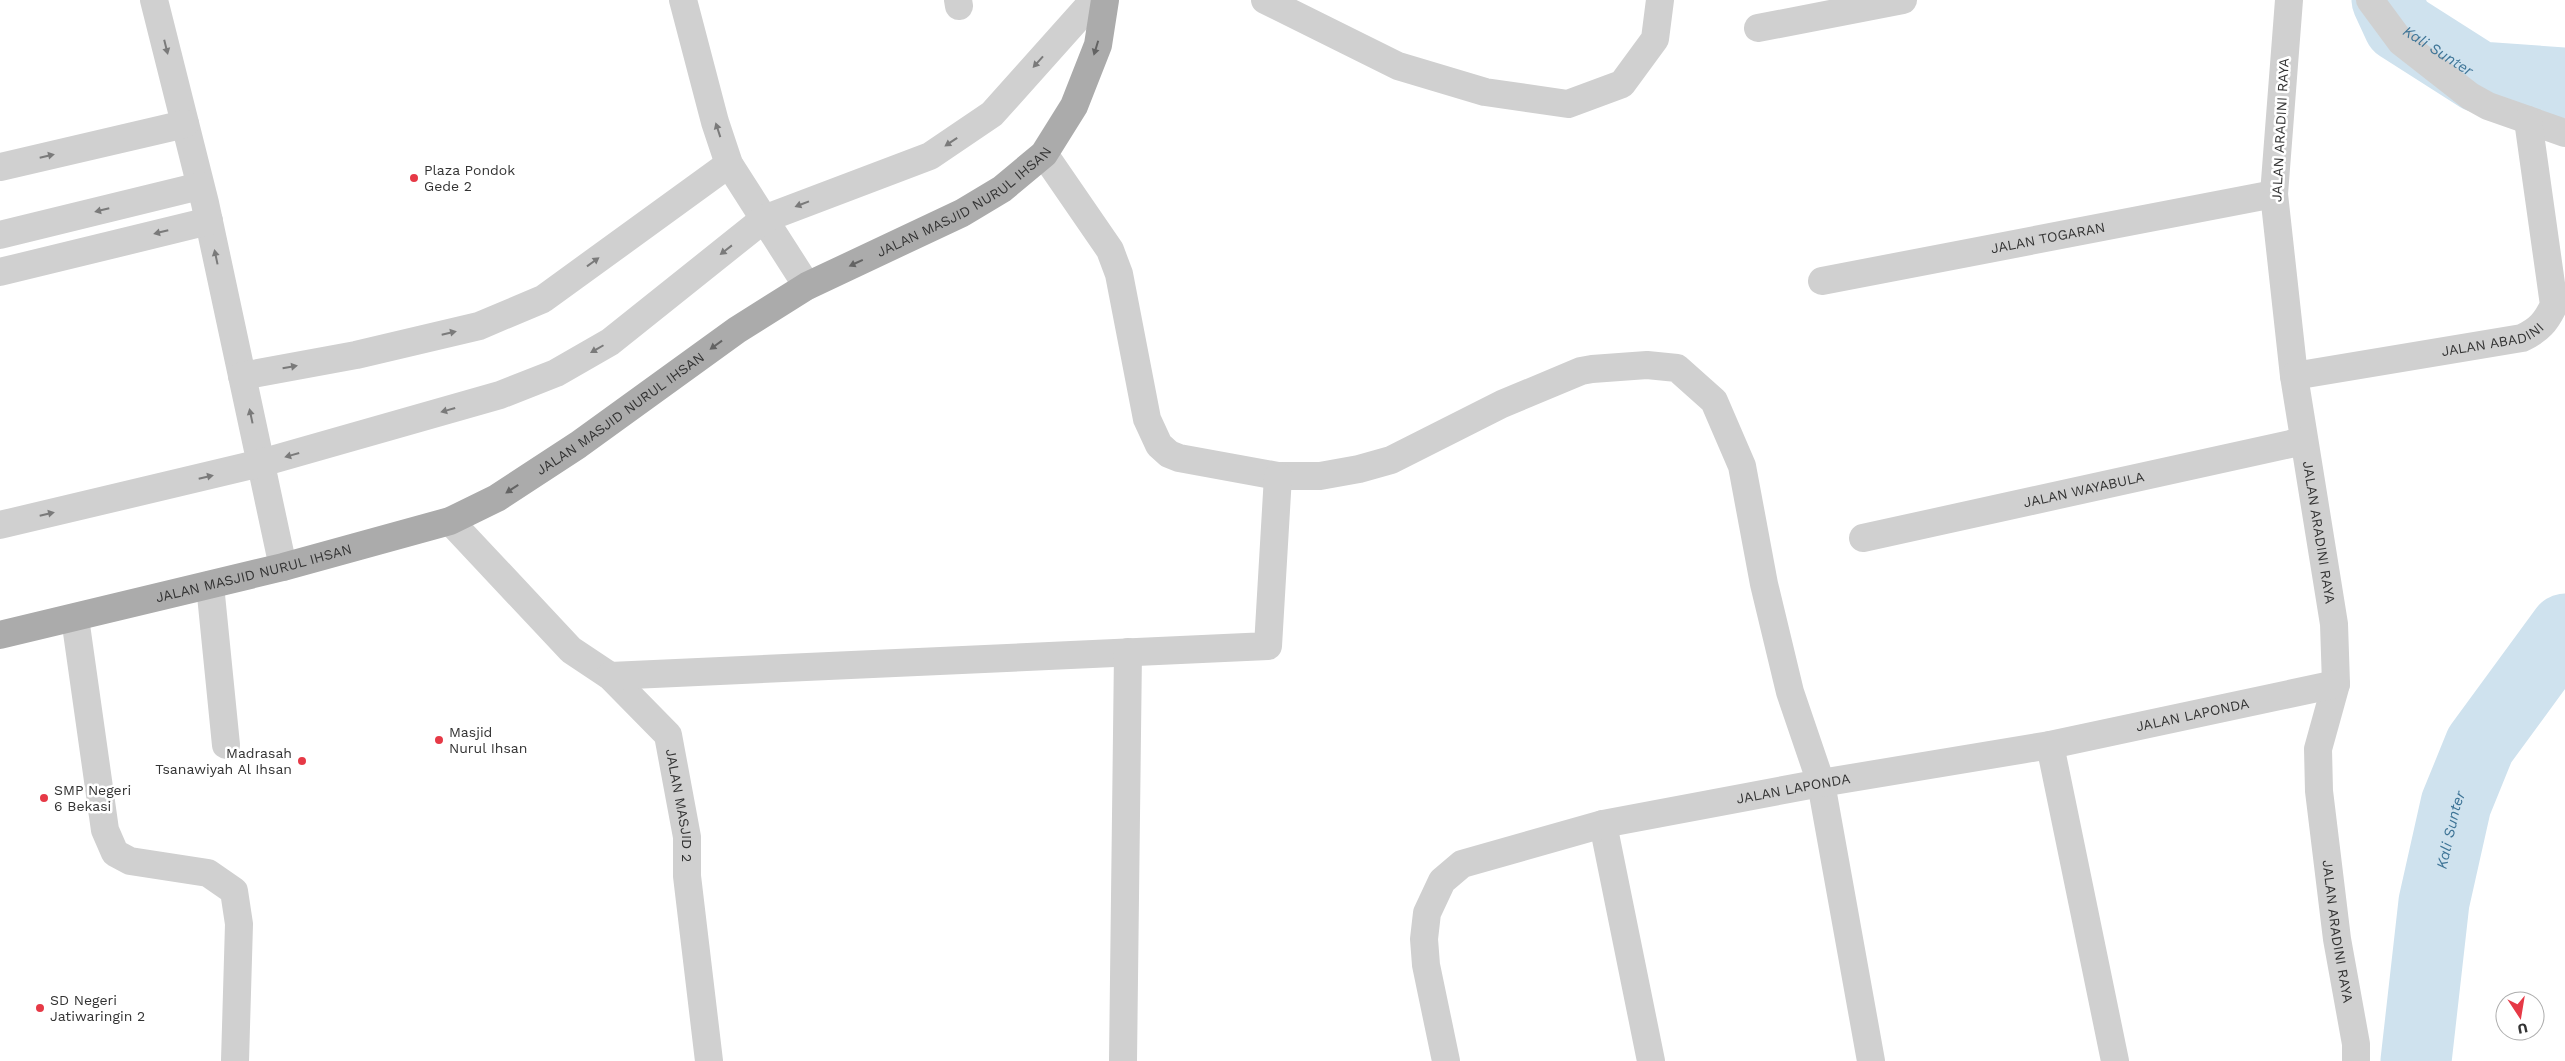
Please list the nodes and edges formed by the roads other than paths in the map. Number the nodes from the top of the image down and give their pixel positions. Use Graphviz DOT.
graph roads {
  1 [pos="154,0"];
  2 [pos="683,0"];
  3 [pos="1094,0"];
  4 [pos="1105,0"];
  5 [pos="1265,0"];
  6 [pos="1660,0"];
  7 [pos="1903,0"];
  8 [pos="2289,0"];
  9 [pos="2370,0"];
  10 [pos="1758,28"];
  11 [pos="2528,120"];
  12 [pos="185,124"];
  13 [pos="2565,133"];
  14 [pos="1044,154"];
  15 [pos="729,164"];
  16 [pos="0,167"];
  17 [pos="200,186"];
  18 [pos="2274,194"];
  19 [pos="764,219"];
  20 [pos="208,221"];
  21 [pos="0,235"];
  22 [pos="0,272"];
  23 [pos="1822,281"];
  24 [pos="807,286"];
  25 [pos="242,376"];
  26 [pos="2294,376"];
  27 [pos="2304,441"];
  28 [pos="261,464"];
  29 [pos="1278,476"];
  30 [pos="450,521"];
  31 [pos="0,525"];
  32 [pos="1863,538"];
  33 [pos="283,567"];
  34 [pos="210,585"];
  35 [pos="75,618"];
  36 [pos="0,635"];
  37 [pos="1128,652"];
  38 [pos="610,676"];
  39 [pos="2336,684"];
  40 [pos="226,745"];
  41 [pos="2050,745"];
  42 [pos="1821,783"];
  43 [pos="1603,824"];
  44 [pos="235,1061"];
  45 [pos="709,1061"];
  46 [pos="1123,1061"];
  47 [pos="1446,1061"];
  48 [pos="1651,1061"];
  49 [pos="1871,1061"];
  50 [pos="2115,1061"];
  51 [pos="2356,1061"];
  1 -- 12 [label="street, one-way"];
  15 -- 2 [label="street, one-way"];
  3 -- 19 [label="street, one-way"];
  4 -- 14 [label="main road, JALAN MASJID NURUL IHSAN, one-way"];
  5 -- 6 [label="street"];
  7 -- 10 [label="street"];
  8 -- 18 [label="street, JALAN ARADINI RAYA"];
  9 -- 11 [label="street"];
  11 -- 13 [label="street"];
  11 -- 26 [label="street, JALAN ABADINI"];
  16 -- 12 [label="street, one-way"];
  12 -- 17 [label="street"];
  14 -- 24 [label="main road, JALAN MASJID NURUL IHSAN, one-way"];
  14 -- 29 [label="street"];
  15 -- 19 [label="street"];
  25 -- 15 [label="street, one-way"];
  17 -- 20 [label="street"];
  17 -- 21 [label="street, one-way"];
  18 -- 23 [label="street, JALAN TOGARAN"];
  18 -- 26 [label="street, JALAN ARADINI RAYA"];
  19 -- 24 [label="street"];
  19 -- 28 [label="street, one-way"];
  20 -- 22 [label="street, one-way"];
  25 -- 20 [label="street, one-way"];
  24 -- 30 [label="main road, JALAN MASJID NURUL IHSAN, one-way"];
  28 -- 25 [label="street, one-way"];
  26 -- 27 [label="street, JALAN ARADINI RAYA"];
  27 -- 32 [label="street, JALAN WAYABULA"];
  27 -- 39 [label="street, JALAN ARADINI RAYA"];
  31 -- 28 [label="street, one-way"];
  28 -- 33 [label="street"];
  29 -- 37 [label="street"];
  29 -- 42 [label="street"];
  30 -- 33 [label="main road, JALAN MASJID NURUL IHSAN"];
  30 -- 38 [label="street, JALAN MASJID 2"];
  33 -- 34 [label="main road, JALAN MASJID NURUL IHSAN"];
  34 -- 35 [label="main road, JALAN MASJID NURUL IHSAN"];
  34 -- 40 [label="street"];
  35 -- 36 [label="main road, JALAN MASJID NURUL IHSAN"];
  35 -- 44 [label="street"];
  37 -- 38 [label="street"];
  37 -- 46 [label="street"];
  38 -- 45 [label="street, JALAN MASJID 2"];
  39 -- 41 [label="street, JALAN LAPONDA"];
  39 -- 51 [label="street, JALAN ARADINI RAYA"];
  41 -- 42 [label="street, JALAN LAPONDA"];
  41 -- 50 [label="street"];
  42 -- 43 [label="street, JALAN LAPONDA"];
  42 -- 49 [label="street"];
  43 -- 47 [label="street, JALAN LAPONDA"];
  43 -- 48 [label="street"];
}
